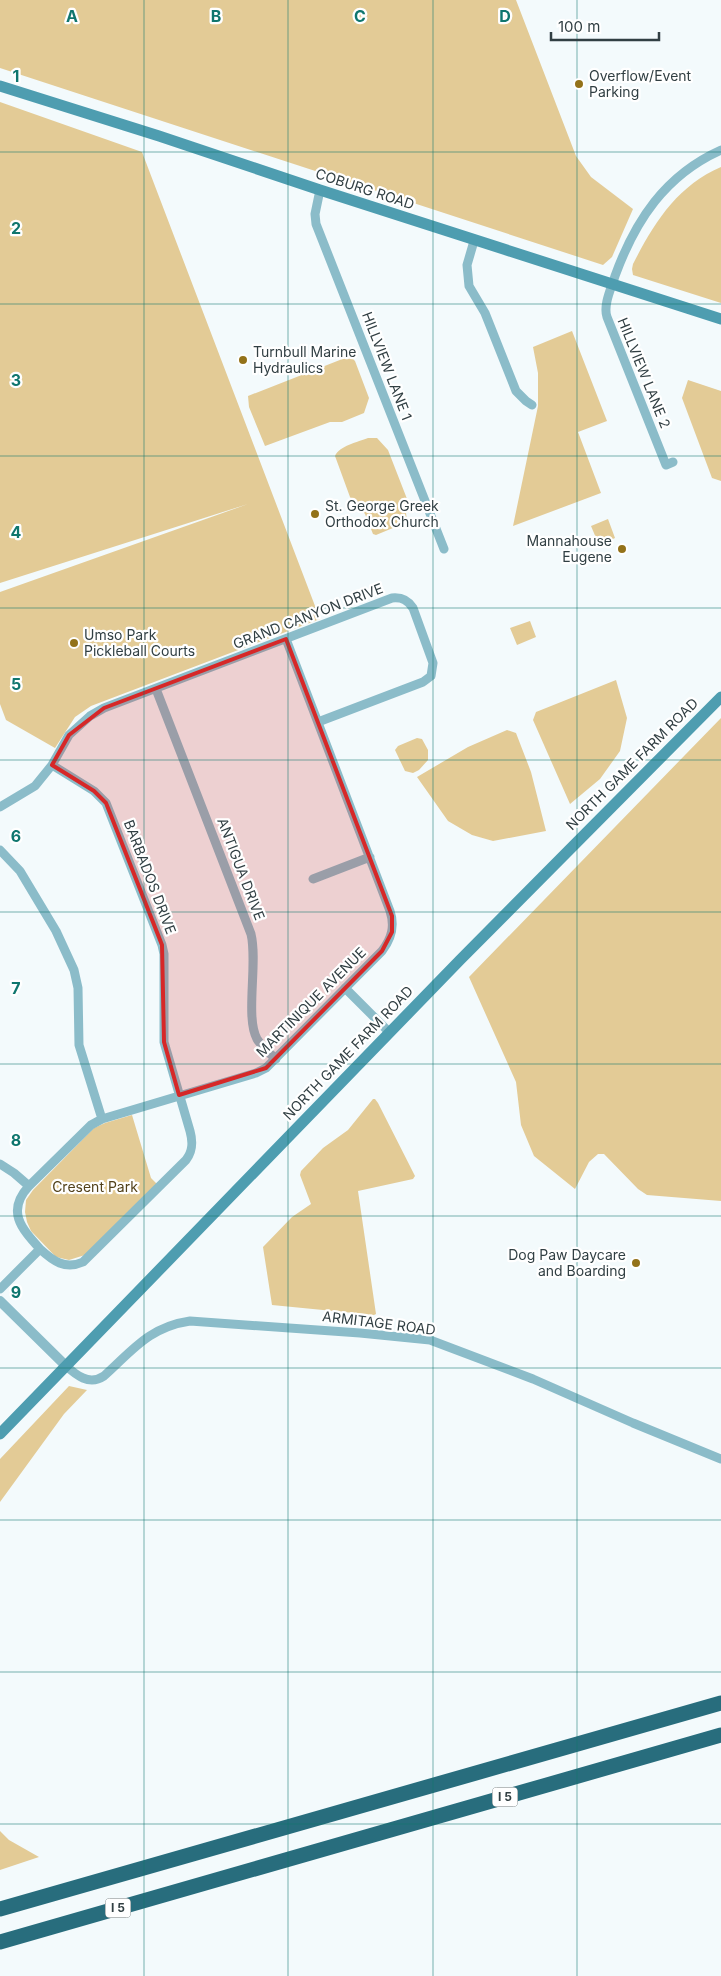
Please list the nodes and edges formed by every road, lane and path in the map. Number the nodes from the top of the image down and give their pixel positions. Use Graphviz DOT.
graph roads {
  1 [pos="0,86"];
  2 [pos="721,150"];
  3 [pos="320,190"];
  4 [pos="474,240"];
  5 [pos="613,283"];
  6 [pos="721,319"];
  7 [pos="532,405"];
  8 [pos="673,462"];
  9 [pos="444,550"];
  10 [pos="286,639"];
  11 [pos="156,689"];
  12 [pos="721,697"];
  13 [pos="318,722"];
  14 [pos="52,765"];
  15 [pos="0,807"];
  16 [pos="0,850"];
  17 [pos="370,857"];
  18 [pos="313,879"];
  19 [pos="345,988"];
  20 [pos="389,1032"];
  21 [pos="276,1060"];
  22 [pos="179,1095"];
  23 [pos="102,1119"];
  24 [pos="0,1164"];
  25 [pos="30,1186"];
  26 [pos="40,1249"];
  27 [pos="0,1289"];
  28 [pos="0,1301"];
  29 [pos="65,1365"];
  30 [pos="0,1434"];
  31 [pos="721,1459"];
  32 [pos="721,1703"];
  33 [pos="721,1735"];
  34 [pos="0,1909"];
  35 [pos="0,1942"];
  1 -- 3 [label="main road, COBURG ROAD"];
  2 -- 5 [label="street"];
  3 -- 4 [label="main road, COBURG ROAD"];
  3 -- 9 [label="street, HILLVIEW LANE 1"];
  4 -- 5 [label="main road, COBURG ROAD"];
  4 -- 7 [label="street"];
  5 -- 6 [label="main road, COBURG ROAD"];
  5 -- 8 [label="street, HILLVIEW LANE 2"];
  10 -- 11 [label="street, GRAND CANYON DRIVE"];
  10 -- 13 [label="street, MARTINIQUE AVENUE"];
  10 -- 13 [label="street, GRAND CANYON DRIVE"];
  11 -- 14 [label="street, GRAND CANYON DRIVE"];
  11 -- 21 [label="street, ANTIGUA DRIVE"];
  12 -- 20 [label="main road, NORTH GAME FARM ROAD"];
  13 -- 17 [label="street, MARTINIQUE AVENUE"];
  14 -- 15 [label="street, GRAND CANYON DRIVE"];
  14 -- 22 [label="street, BARBADOS DRIVE"];
  16 -- 23 [label="street"];
  17 -- 18 [label="street"];
  17 -- 19 [label="street, MARTINIQUE AVENUE"];
  19 -- 20 [label="street"];
  19 -- 21 [label="street, MARTINIQUE AVENUE"];
  20 -- 29 [label="main road, NORTH GAME FARM ROAD"];
  21 -- 22 [label="street, MARTINIQUE AVENUE"];
  22 -- 23 [label="street, MARTINIQUE AVENUE"];
  22 -- 26 [label="street, BARBADOS DRIVE"];
  23 -- 25 [label="street, MARTINIQUE AVENUE"];
  24 -- 25 [label="street"];
  25 -- 26 [label="street, MARTINIQUE AVENUE"];
  26 -- 27 [label="street"];
  28 -- 29 [label="street"];
  29 -- 30 [label="main road, NORTH GAME FARM ROAD"];
  29 -- 31 [label="street, ARMITAGE ROAD"];
  32 -- 34 [label="highway, I 5"];
  33 -- 35 [label="highway, I 5"];
}
